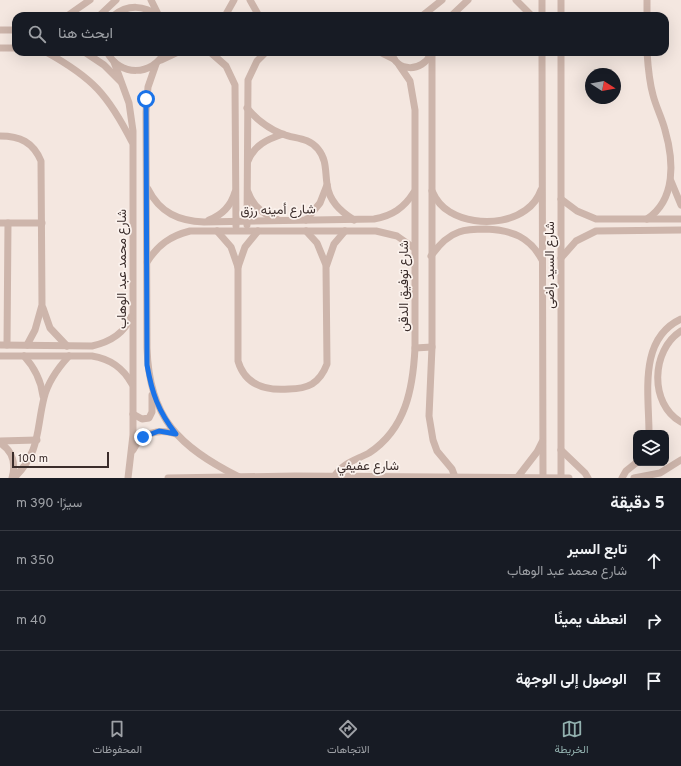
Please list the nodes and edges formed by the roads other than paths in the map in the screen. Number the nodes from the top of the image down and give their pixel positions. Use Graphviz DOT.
graph roads {
  1 [pos="90,0"];
  2 [pos="116,0"];
  3 [pos="120,0"];
  4 [pos="152,0"];
  5 [pos="234,0"];
  6 [pos="250,0"];
  7 [pos="442,0"];
  8 [pos="468,0"];
  9 [pos="516,0"];
  10 [pos="542,0"];
  11 [pos="561,0"];
  12 [pos="647,0"];
  13 [pos="73,12"];
  14 [pos="103,12"];
  15 [pos="116,12"];
  16 [pos="119,12"];
  17 [pos="154,12"];
  18 [pos="157,12"];
  19 [pos="227,12"];
  20 [pos="257,12"];
  21 [pos="427,12"];
  22 [pos="455,12"];
  23 [pos="528,12"];
  24 [pos="542,12"];
  25 [pos="561,12"];
  26 [pos="647,12"];
  27 [pos="0,30"];
  28 [pos="12,30"];
  29 [pos="0,48"];
  30 [pos="12,48"];
  31 [pos="53,56"];
  32 [pos="89,56"];
  33 [pos="94,56"];
  34 [pos="110,56"];
  35 [pos="162,56"];
  36 [pos="170,56"];
  37 [pos="215,56"];
  38 [pos="262,56"];
  39 [pos="387,56"];
  40 [pos="393,56"];
  41 [pos="430,56"];
  42 [pos="432,56"];
  43 [pos="542,56"];
  44 [pos="561,56"];
  45 [pos="647,56"];
  46 [pos="114,62"];
  47 [pos="158,62"];
  48 [pos="397,62"];
  49 [pos="125,89"];
  50 [pos="247,108"];
  51 [pos="283,134"];
  52 [pos="0,136"];
  53 [pos="133,145"];
  54 [pos="247,166"];
  55 [pos="671,181"];
  56 [pos="327,185"];
  57 [pos="236,186"];
  58 [pos="543,186"];
  59 [pos="147,187"];
  60 [pos="247,187"];
  61 [pos="431,190"];
  62 [pos="414,192"];
  63 [pos="561,199"];
  64 [pos="681,204"];
  65 [pos="647,219"];
  66 [pos="681,219"];
  67 [pos="281,220"];
  68 [pos="306,220"];
  69 [pos="354,220"];
  70 [pos="236,221"];
  71 [pos="247,221"];
  72 [pos="204,222"];
  73 [pos="0,223"];
  74 [pos="8,223"];
  75 [pos="42,223"];
  76 [pos="681,230"];
  77 [pos="217,231"];
  78 [pos="236,231"];
  79 [pos="247,231"];
  80 [pos="258,231"];
  81 [pos="306,231"];
  82 [pos="345,231"];
  83 [pos="414,248"];
  84 [pos="431,256"];
  85 [pos="561,259"];
  86 [pos="543,261"];
  87 [pos="147,262"];
  88 [pos="238,267"];
  89 [pos="326,267"];
  90 [pos="42,305"];
  91 [pos="132,313"];
  92 [pos="681,319"];
  93 [pos="681,330"];
  94 [pos="4,345"];
  95 [pos="27,345"];
  96 [pos="67,346"];
  97 [pos="432,347"];
  98 [pos="415,348"];
  99 [pos="0,356"];
  100 [pos="24,356"];
  101 [pos="69,356"];
  102 [pos="133,385"];
  103 [pos="151,386"];
  104 [pos="44,398"];
  105 [pos="133,414"];
  106 [pos="681,422"];
  107 [pos="649,430"];
  108 [pos="176,434"];
  109 [pos="37,440"];
  110 [pos="543,440"];
  111 [pos="0,442"];
  112 [pos="561,450"];
  113 [pos="132,451"];
  114 [pos="681,460"];
  115 [pos="633,466"];
  116 [pos="239,477"];
  117 [pos="282,477"];
  118 [pos="334,477"];
  119 [pos="455,477"];
  120 [pos="13,478"];
  121 [pos="128,478"];
  122 [pos="168,478"];
  123 [pos="268,478"];
  124 [pos="517,478"];
  125 [pos="543,478"];
  126 [pos="561,478"];
  127 [pos="569,478"];
  128 [pos="588,478"];
  129 [pos="622,478"];
  130 [pos="634,478"];
  1 -- 13 [label="street"];
  2 -- 14 [label="street"];
  3 -- 15 [label="street"];
  4 -- 18 [label="street"];
  5 -- 19 [label="street"];
  6 -- 20 [label="street"];
  7 -- 21 [label="street"];
  8 -- 22 [label="street"];
  9 -- 23 [label="street"];
  10 -- 24 [label="street"];
  11 -- 25 [label="street"];
  12 -- 26 [label="street"];
  16 -- 17 [label="street"];
  27 -- 28 [label="street"];
  29 -- 30 [label="street"];
  31 -- 53 [label="street"];
  32 -- 49 [label="street"];
  33 -- 46 [label="street"];
  34 -- 46 [label="street, شارع محمد عبد الوهاب"];
  35 -- 47 [label="street, شارع محمد عبد الوهاب"];
  36 -- 47 [label="street"];
  37 -- 57 [label="street"];
  38 -- 50 [label="street"];
  39 -- 48 [label="street"];
  40 -- 48 [label="street, شارع توفيق الدقن"];
  41 -- 48 [label="street"];
  42 -- 61 [label="street"];
  43 -- 58 [label="street, شارع السيد راضى"];
  44 -- 63 [label="street, شارع السيد راضى"];
  45 -- 55 [label="street"];
  46 -- 47 [label="street"];
  46 -- 49 [label="street, شارع محمد عبد الوهاب"];
  47 -- 59 [label="street, شارع محمد عبد الوهاب"];
  48 -- 62 [label="street, شارع توفيق الدقن"];
  49 -- 53 [label="street, شارع محمد عبد الوهاب"];
  50 -- 51 [label="street"];
  50 -- 54 [label="street"];
  51 -- 54 [label="street"];
  51 -- 56 [label="street"];
  52 -- 75 [label="street"];
  53 -- 91 [label="street, شارع محمد عبد الوهاب"];
  54 -- 60 [label="street"];
  55 -- 64 [label="street"];
  55 -- 65 [label="street"];
  56 -- 68 [label="street"];
  56 -- 69 [label="street"];
  57 -- 70 [label="street"];
  57 -- 72 [label="street"];
  58 -- 61 [label="street"];
  58 -- 86 [label="street, شارع السيد راضى"];
  59 -- 72 [label="street, شارع أمينه رزق"];
  59 -- 87 [label="street, شارع محمد عبد الوهاب"];
  60 -- 67 [label="street"];
  60 -- 71 [label="street"];
  61 -- 84 [label="street"];
  62 -- 69 [label="street, شارع أمينه رزق"];
  62 -- 83 [label="street, شارع توفيق الدقن"];
  63 -- 65 [label="street"];
  63 -- 85 [label="street, شارع السيد راضى"];
  65 -- 66 [label="street"];
  67 -- 68 [label="street, شارع أمينه رزق"];
  67 -- 71 [label="street, شارع أمينه رزق"];
  68 -- 69 [label="street, شارع أمينه رزق"];
  70 -- 71 [label="street, شارع أمينه رزق"];
  70 -- 72 [label="street, شارع أمينه رزق"];
  70 -- 78 [label="street"];
  71 -- 79 [label="street"];
  73 -- 74 [label="street"];
  74 -- 75 [label="street"];
  74 -- 94 [label="street"];
  75 -- 90 [label="street"];
  76 -- 85 [label="street"];
  77 -- 78 [label="street, شارع أمينه رزق"];
  77 -- 87 [label="street, شارع أمينه رزق"];
  77 -- 88 [label="street"];
  78 -- 79 [label="street, شارع أمينه رزق"];
  79 -- 80 [label="street, شارع أمينه رزق"];
  80 -- 81 [label="street, شارع أمينه رزق"];
  80 -- 88 [label="street"];
  81 -- 82 [label="street, شارع أمينه رزق"];
  81 -- 89 [label="street"];
  82 -- 83 [label="street, شارع أمينه رزق"];
  82 -- 89 [label="street"];
  83 -- 98 [label="street, شارع توفيق الدقن"];
  84 -- 86 [label="street"];
  84 -- 97 [label="street"];
  85 -- 112 [label="street, شارع السيد راضى"];
  86 -- 110 [label="street, شارع السيد راضى"];
  87 -- 103 [label="street, شارع محمد عبد الوهاب"];
  88 -- 89 [label="street"];
  90 -- 95 [label="street"];
  90 -- 96 [label="street"];
  91 -- 96 [label="street"];
  91 -- 102 [label="street, شارع محمد عبد الوهاب"];
  92 -- 107 [label="street"];
  93 -- 106 [label="street"];
  94 -- 95 [label="street"];
  95 -- 96 [label="street"];
  97 -- 98 [label="street"];
  97 -- 119 [label="street"];
  98 -- 118 [label="street, شارع توفيق الدقن"];
  99 -- 100 [label="street"];
  100 -- 101 [label="street"];
  100 -- 104 [label="street"];
  101 -- 102 [label="street"];
  101 -- 104 [label="street"];
  102 -- 105 [label="street, شارع محمد عبد الوهاب"];
  103 -- 105 [label="street"];
  103 -- 108 [label="street, شارع محمد عبد الوهاب"];
  104 -- 109 [label="street"];
  105 -- 113 [label="street, شارع محمد عبد الوهاب"];
  108 -- 113 [label="street"];
  108 -- 116 [label="street, شارع محمد عبد الوهاب"];
  109 -- 111 [label="street"];
  109 -- 120 [label="street"];
  110 -- 124 [label="street"];
  110 -- 125 [label="street, شارع السيد راضى"];
  111 -- 120 [label="street"];
  112 -- 126 [label="street, شارع السيد راضى"];
  112 -- 128 [label="street"];
  113 -- 121 [label="street, شارع محمد عبد الوهاب"];
  114 -- 130 [label="street"];
  115 -- 129 [label="street"];
  116 -- 122 [label="street, شارع عفيفي"];
  116 -- 123 [label="street, شارع عفيفي"];
  117 -- 118 [label="street, شارع عفيفي"];
  117 -- 123 [label="street, شارع عفيفي"];
  118 -- 119 [label="street, شارع عفيفي"];
  119 -- 124 [label="street, شارع عفيفي"];
  124 -- 125 [label="street, شارع عفيفي"];
  125 -- 126 [label="street, شارع عفيفي"];
  126 -- 127 [label="street, شارع عفيفي"];
}
